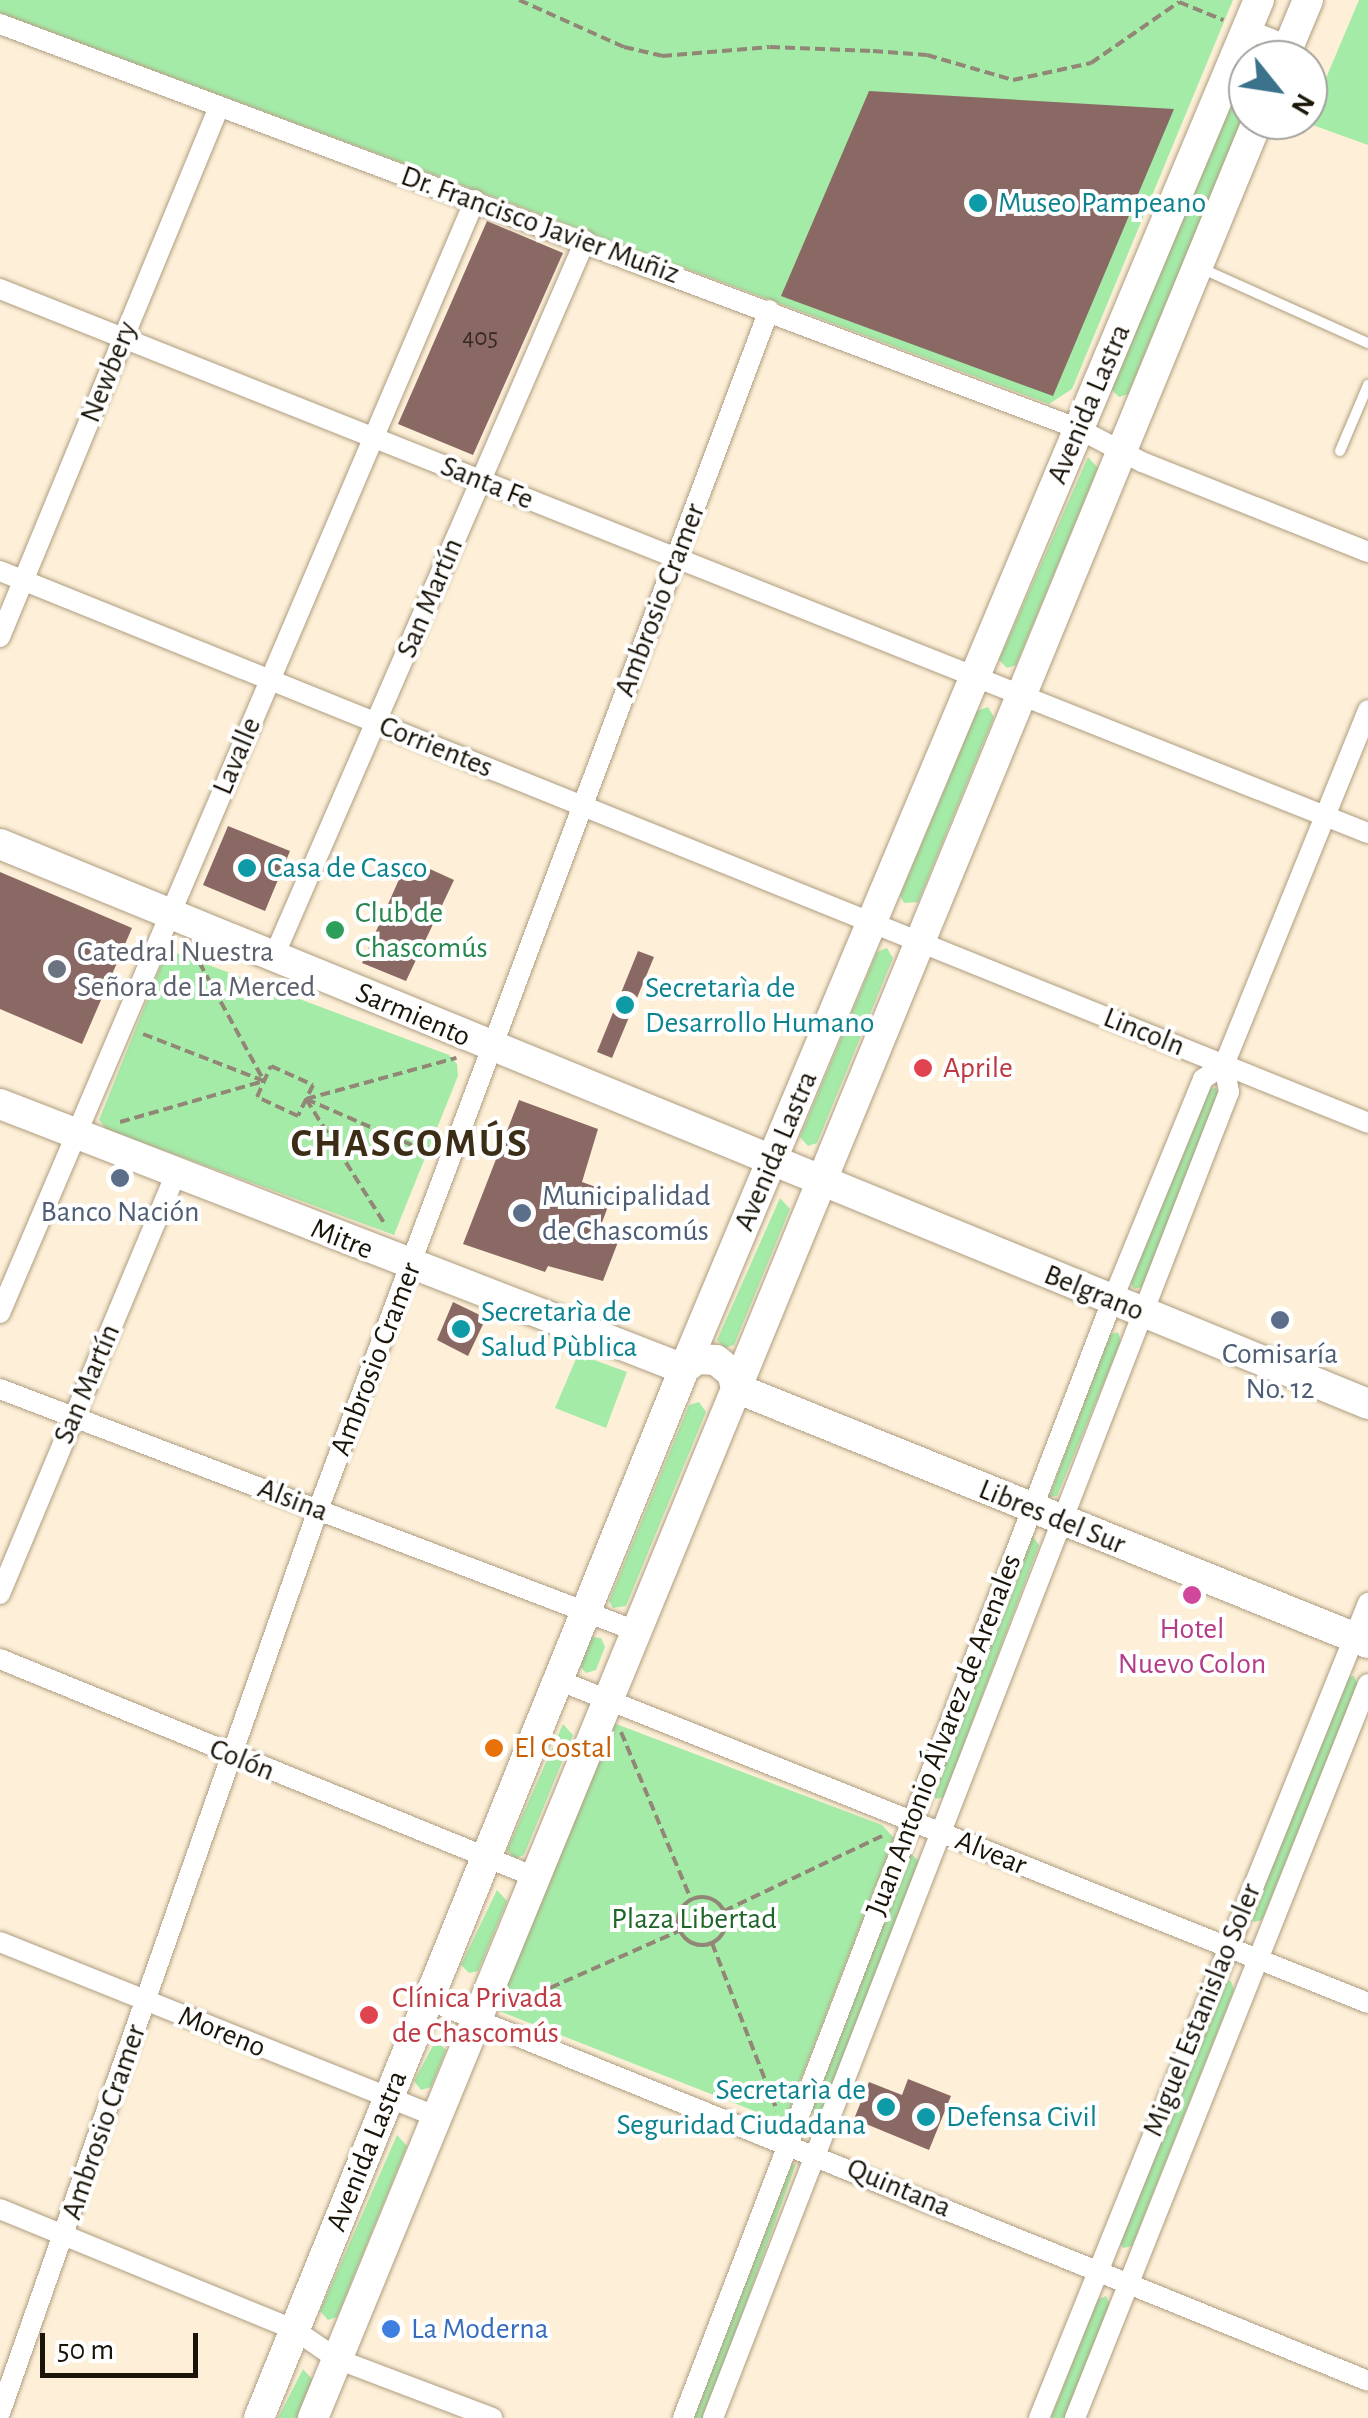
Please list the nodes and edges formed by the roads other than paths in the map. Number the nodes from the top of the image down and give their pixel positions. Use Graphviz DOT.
graph roads {
  1 [pos="1259,0"];
  2 [pos="1308,0"];
  3 [pos="0,24"];
  4 [pos="1246,30"];
  5 [pos="1263,40"];
  6 [pos="1291,40"];
  7 [pos="219,107"];
  8 [pos="1250,140"];
  9 [pos="475,200"];
  10 [pos="585,240"];
  11 [pos="1198,266"];
  12 [pos="0,288"];
  13 [pos="769,310"];
  14 [pos="124,338"];
  15 [pos="1368,343"];
  16 [pos="1368,385"];
  17 [pos="1079,429"];
  18 [pos="375,438"];
  19 [pos="1121,450"];
  20 [pos="1340,452"];
  21 [pos="482,480"];
  22 [pos="1368,552"];
  23 [pos="676,558"];
  24 [pos="0,571"];
  25 [pos="24,580"];
  26 [pos="0,637"];
  27 [pos="975,678"];
  28 [pos="269,680"];
  29 [pos="1021,695"];
  30 [pos="1368,710"];
  31 [pos="376,723"];
  32 [pos="582,806"];
  33 [pos="1325,816"];
  34 [pos="1368,833"];
  35 [pos="0,844"];
  36 [pos="171,912"];
  37 [pos="872,923"];
  38 [pos="920,942"];
  39 [pos="274,956"];
  40 [pos="492,1048"];
  41 [pos="1224,1065"];
  42 [pos="0,1104"];
  43 [pos="1368,1123"];
  44 [pos="76,1134"];
  45 [pos="772,1162"];
  46 [pos="176,1173"];
  47 [pos="821,1182"];
  48 [pos="412,1267"];
  49 [pos="1112,1300"];
  50 [pos="1142,1312"];
  51 [pos="0,1313"];
  52 [pos="684,1370"];
  53 [pos="736,1388"];
  54 [pos="0,1390"];
  55 [pos="1368,1404"];
  56 [pos="73,1417"];
  57 [pos="1029,1508"];
  58 [pos="318,1510"];
  59 [pos="1058,1520"];
  60 [pos="0,1594"];
  61 [pos="1368,1604"];
  62 [pos="586,1611"];
  63 [pos="636,1631"];
  64 [pos="1361,1640"];
  65 [pos="0,1659"];
  66 [pos="558,1680"];
  67 [pos="1368,1684"];
  68 [pos="608,1700"];
  69 [pos="232,1756"];
  70 [pos="912,1822"];
  71 [pos="942,1833"];
  72 [pos="486,1858"];
  73 [pos="535,1877"];
  74 [pos="0,1942"];
  75 [pos="1228,1947"];
  76 [pos="1258,1958"];
  77 [pos="428,2000"];
  78 [pos="146,2001"];
  79 [pos="1368,2003"];
  80 [pos="477,2020"];
  81 [pos="389,2098"];
  82 [pos="437,2117"];
  83 [pos="790,2143"];
  84 [pos="817,2153"];
  85 [pos="0,2209"];
  86 [pos="65,2235"];
  87 [pos="1096,2271"];
  88 [pos="1126,2283"];
  89 [pos="295,2330"];
  90 [pos="337,2360"];
  91 [pos="1368,2382"];
  92 [pos="0,2413"];
  93 [pos="259,2418"];
  94 [pos="313,2418"];
  95 [pos="492,2418"];
  96 [pos="683,2418"];
  97 [pos="713,2418"];
  98 [pos="1039,2418"];
  99 [pos="1075,2418"];
  1 -- 4 [label="main road, Avenida Lastra"];
  2 -- 6 [label="main road"];
  3 -- 7 [label="street, Dr. Francisco Javier Muñiz"];
  4 -- 5 [label="street"];
  4 -- 17 [label="main road, Avenida Lastra"];
  7 -- 9 [label="street, Dr. Francisco Javier Muñiz"];
  7 -- 14 [label="street, Newbery"];
  8 -- 11 [label="main road, Avenida Lastra"];
  9 -- 10 [label="street, Dr. Francisco Javier Muñiz"];
  9 -- 18 [label="street, Lavalle"];
  10 -- 13 [label="street, Dr. Francisco Javier Muñiz"];
  10 -- 21 [label="street, San Martín"];
  11 -- 15 [label="lane"];
  11 -- 19 [label="main road, Avenida Lastra"];
  12 -- 14 [label="street, Santa Fe"];
  13 -- 17 [label="street, Dr. Francisco Javier Muñiz"];
  13 -- 23 [label="street, Ambrosio Cramer"];
  14 -- 18 [label="street, Santa Fe"];
  14 -- 25 [label="street, Newbery"];
  16 -- 20 [label="lane"];
  17 -- 19 [label="street, Dr. Francisco Javier Muñiz"];
  17 -- 27 [label="main road, Avenida Lastra"];
  18 -- 21 [label="street, Santa Fe"];
  18 -- 28 [label="street, Lavalle"];
  19 -- 22 [label="street, Dr. Francisco Javier Muñiz"];
  19 -- 29 [label="main road, Avenida Lastra"];
  21 -- 23 [label="street, Santa Fe"];
  21 -- 31 [label="street, San Martín"];
  23 -- 27 [label="street, Santa Fe"];
  23 -- 32 [label="street, Ambrosio Cramer"];
  24 -- 25 [label="street, Corrientes"];
  25 -- 26 [label="street, Newbery"];
  25 -- 28 [label="street, Corrientes"];
  27 -- 29 [label="street, Santa Fe"];
  27 -- 37 [label="main road, Avenida Lastra"];
  28 -- 31 [label="street, Corrientes"];
  28 -- 36 [label="street, Lavalle"];
  29 -- 33 [label="street, Santa Fe"];
  29 -- 38 [label="main road, Avenida Lastra"];
  30 -- 33 [label="street, Juan Antonio Álvarez de Arenales"];
  31 -- 32 [label="street, Corrientes"];
  31 -- 39 [label="street, San Martín"];
  32 -- 37 [label="street, Corrientes"];
  32 -- 40 [label="street, Ambrosio Cramer"];
  33 -- 34 [label="street, Santa Fe"];
  33 -- 41 [label="street, Juan Antonio Álvarez de Arenales"];
  35 -- 36 [label="main road, Sarmiento"];
  36 -- 39 [label="main road, Sarmiento"];
  36 -- 44 [label="street, Lavalle"];
  37 -- 38 [label="street, Lincoln"];
  37 -- 45 [label="main road, Avenida Lastra"];
  38 -- 41 [label="street, Lincoln"];
  38 -- 47 [label="main road, Avenida Lastra"];
  39 -- 40 [label="main road, Sarmiento"];
  40 -- 45 [label="main road, Sarmiento"];
  40 -- 48 [label="street, Ambrosio Cramer"];
  41 -- 43 [label="street, Lincoln"];
  41 -- 49 [label="street, Juan Antonio Álvarez de Arenales"];
  41 -- 50 [label="street, Juan Antonio Álvarez de Arenales"];
  42 -- 44 [label="main road, Mitre"];
  44 -- 46 [label="main road, Mitre"];
  44 -- 51 [label="street, Lavalle"];
  45 -- 47 [label="main road, Sarmiento"];
  45 -- 52 [label="main road, Avenida Lastra"];
  46 -- 48 [label="main road, Mitre"];
  46 -- 56 [label="street, San Martín"];
  47 -- 49 [label="main road, Belgrano"];
  47 -- 53 [label="main road, Avenida Lastra"];
  48 -- 52 [label="main road, Mitre"];
  48 -- 58 [label="street, Ambrosio Cramer"];
  49 -- 50 [label="main road, Belgrano"];
  49 -- 57 [label="street, Juan Antonio Álvarez de Arenales"];
  50 -- 55 [label="main road, Belgrano"];
  50 -- 59 [label="street, Juan Antonio Álvarez de Arenales"];
  52 -- 53 [label="main road"];
  52 -- 62 [label="main road, Avenida Lastra"];
  53 -- 57 [label="main road, Libres del Sur"];
  53 -- 63 [label="main road, Avenida Lastra"];
  54 -- 56 [label="street, Alsina"];
  56 -- 58 [label="street, Alsina"];
  56 -- 60 [label="street, San Martín"];
  57 -- 59 [label="main road, Libres del Sur"];
  57 -- 70 [label="street, Juan Antonio Álvarez de Arenales"];
  58 -- 62 [label="street, Alsina"];
  58 -- 69 [label="street, Ambrosio Cramer"];
  59 -- 64 [label="main road, Libres del Sur"];
  59 -- 71 [label="street, Juan Antonio Álvarez de Arenales"];
  61 -- 64 [label="street, Miguel Estanislao Soler"];
  62 -- 63 [label="street, Alsina"];
  62 -- 66 [label="main road, Avenida Lastra"];
  63 -- 68 [label="main road, Avenida Lastra"];
  64 -- 75 [label="street, Miguel Estanislao Soler"];
  65 -- 69 [label="street, Colón"];
  66 -- 68 [label="street, Alvear"];
  66 -- 72 [label="main road, Avenida Lastra"];
  67 -- 76 [label="street, Miguel Estanislao Soler"];
  68 -- 70 [label="street, Alvear"];
  68 -- 73 [label="main road, Avenida Lastra"];
  69 -- 72 [label="street, Colón"];
  69 -- 78 [label="street, Ambrosio Cramer"];
  70 -- 71 [label="street, Alvear"];
  70 -- 83 [label="street, Juan Antonio Álvarez de Arenales"];
  71 -- 75 [label="street, Alvear"];
  71 -- 84 [label="street, Juan Antonio Álvarez de Arenales"];
  72 -- 73 [label="street, Colón"];
  72 -- 77 [label="main road, Avenida Lastra"];
  73 -- 80 [label="main road, Avenida Lastra"];
  74 -- 78 [label="street, Moreno"];
  75 -- 76 [label="street, Alvear"];
  75 -- 87 [label="street, Miguel Estanislao Soler"];
  76 -- 79 [label="street, Alvear"];
  76 -- 88 [label="street, Miguel Estanislao Soler"];
  77 -- 80 [label="street, Quintana"];
  77 -- 81 [label="main road, Avenida Lastra"];
  78 -- 81 [label="street, Moreno"];
  78 -- 86 [label="street, Ambrosio Cramer"];
  80 -- 82 [label="main road, Avenida Lastra"];
  80 -- 83 [label="street, Quintana"];
  81 -- 82 [label="street, Moreno"];
  81 -- 89 [label="main road, Avenida Lastra"];
  82 -- 90 [label="main road, Avenida Lastra"];
  83 -- 84 [label="street, Quintana"];
  83 -- 96 [label="street, Juan Antonio Álvarez de Arenales"];
  84 -- 87 [label="street, Quintana"];
  84 -- 97 [label="street, Juan Antonio Álvarez de Arenales"];
  85 -- 86 [label="street"];
  86 -- 89 [label="street"];
  86 -- 92 [label="street, Ambrosio Cramer"];
  87 -- 88 [label="street, Quintana"];
  87 -- 98 [label="street, Miguel Estanislao Soler"];
  88 -- 91 [label="street, Quintana"];
  88 -- 99 [label="street, Miguel Estanislao Soler"];
  89 -- 90 [label="street"];
  89 -- 93 [label="main road, Avenida Lastra"];
  90 -- 94 [label="main road, Avenida Lastra"];
  90 -- 95 [label="street"];
}
